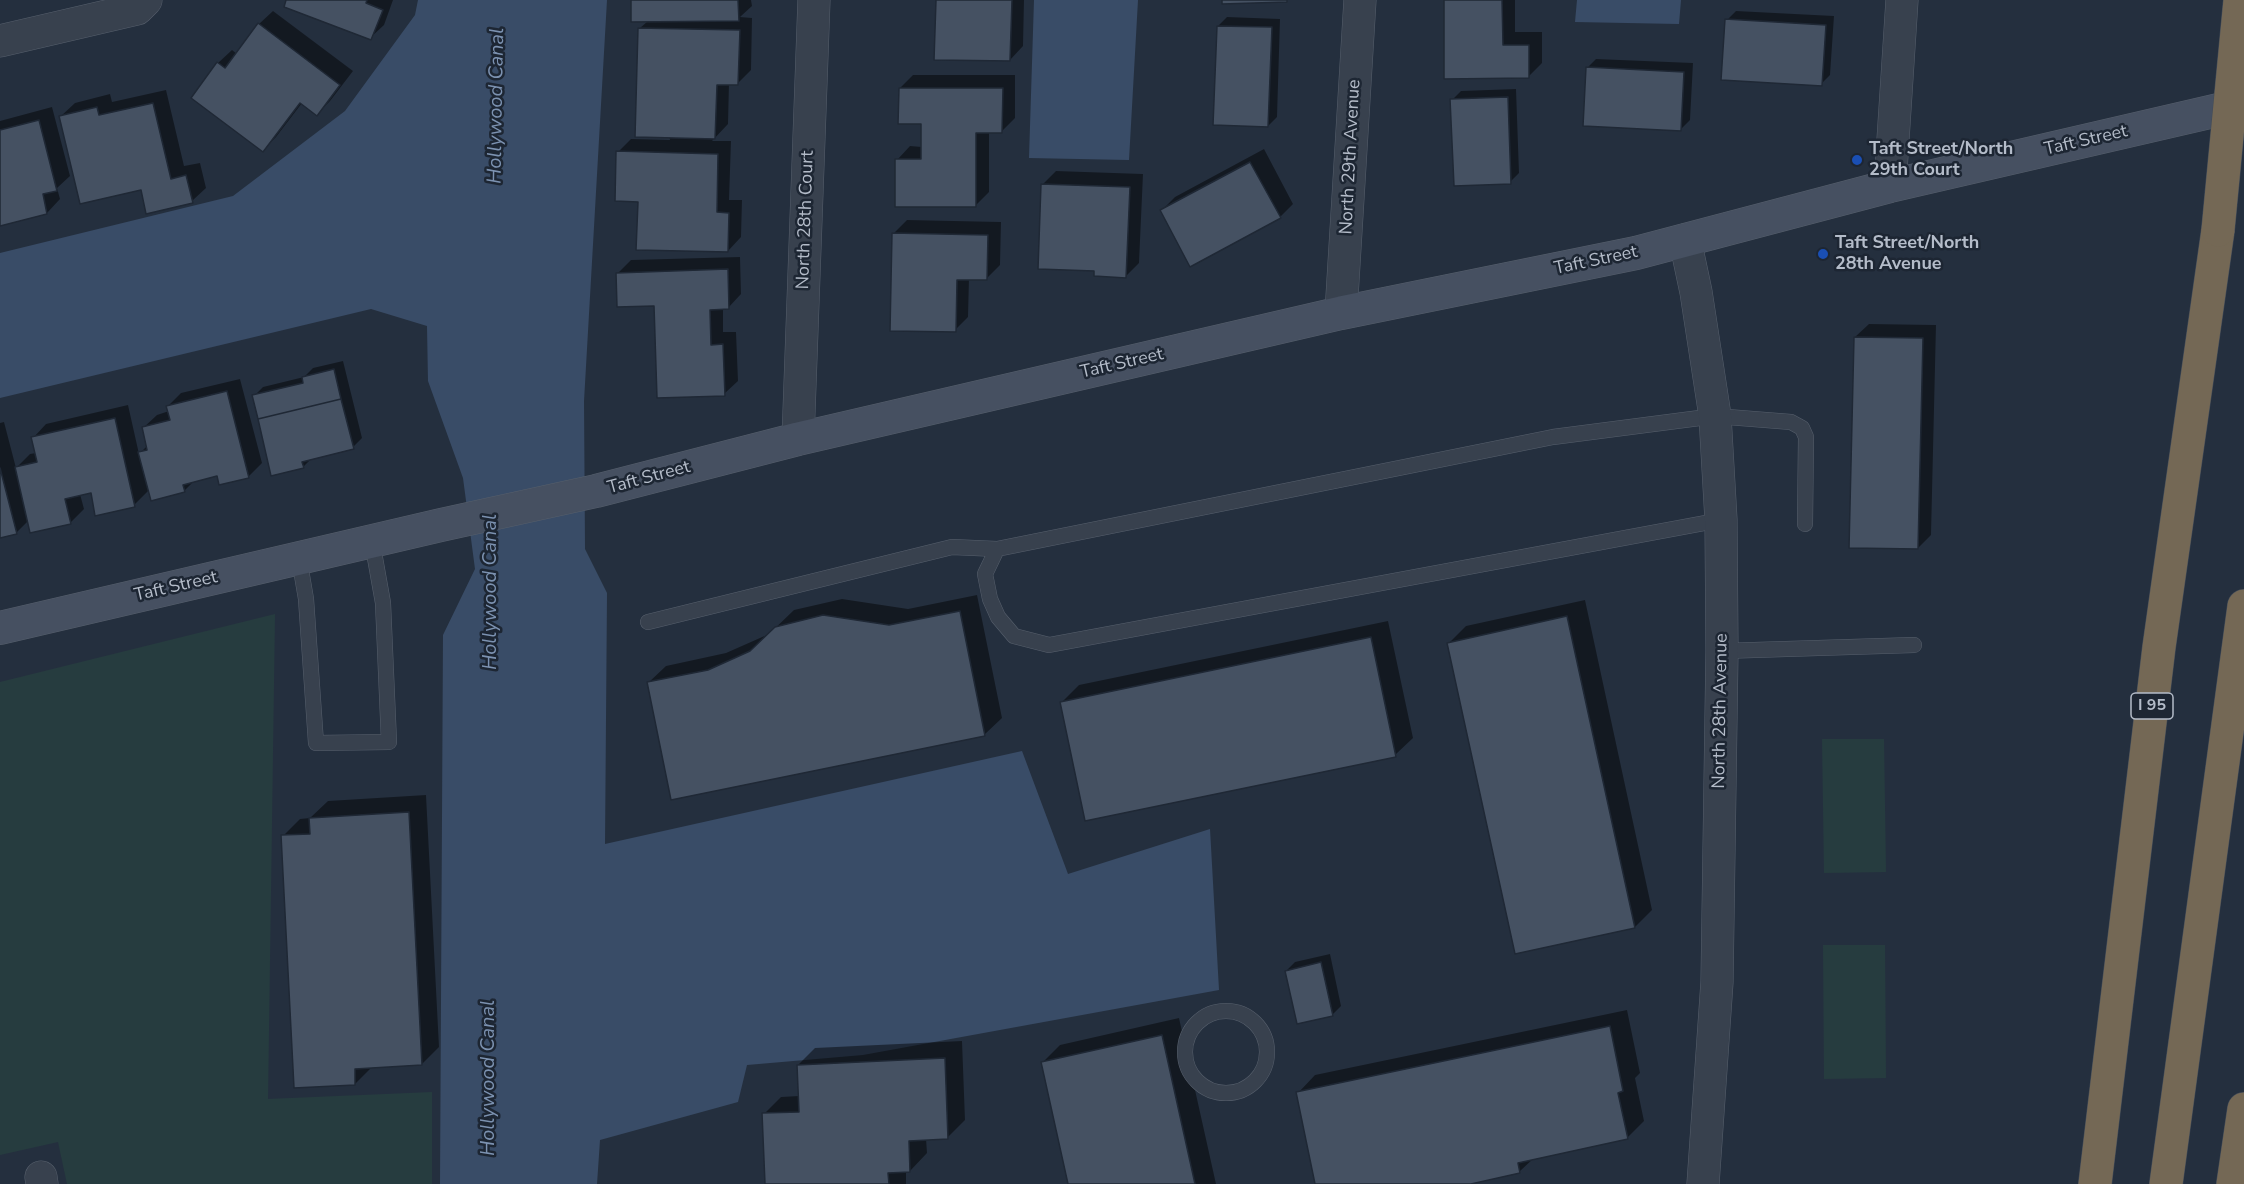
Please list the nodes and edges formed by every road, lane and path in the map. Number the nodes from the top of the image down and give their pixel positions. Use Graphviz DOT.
graph roads {
  1 [pos="146,0"];
  2 [pos="814,0"];
  3 [pos="1360,0"];
  4 [pos="1902,0"];
  5 [pos="2240,0"];
  6 [pos="0,41"];
  7 [pos="2244,104"];
  8 [pos="1890,186"];
  9 [pos="1685,240"];
  10 [pos="1341,313"];
  11 [pos="1715,416"];
  12 [pos="798,439"];
  13 [pos="1721,520"];
  14 [pos="1805,524"];
  15 [pos="372,541"];
  16 [pos="997,549"];
  17 [pos="299,558"];
  18 [pos="2244,606"];
  19 [pos="648,622"];
  20 [pos="0,628"];
  21 [pos="1914,645"];
  22 [pos="1722,651"];
  23 [pos="1268,1049"];
  24 [pos="2244,1108"];
  25 [pos="1702,1184"];
  26 [pos="2095,1184"];
  27 [pos="2166,1184"];
  28 [pos="2233,1184"];
  1 -- 6 [label="street"];
  2 -- 12 [label="street, North 28th Court"];
  3 -- 10 [label="street, North 29th Avenue"];
  4 -- 8 [label="street"];
  5 -- 26 [label="highway, I 95, bridge"];
  7 -- 8 [label="street, Taft Street"];
  8 -- 9 [label="street, Taft Street"];
  9 -- 10 [label="street, Taft Street"];
  9 -- 11 [label="street, North 28th Avenue"];
  10 -- 12 [label="street, Taft Street"];
  11 -- 13 [label="street, North 28th Avenue"];
  11 -- 14 [label="lane"];
  11 -- 16 [label="lane"];
  12 -- 15 [label="street, Taft Street"];
  13 -- 16 [label="lane"];
  13 -- 22 [label="street, North 28th Avenue"];
  15 -- 17 [label="street, Taft Street"];
  15 -- 17 [label="lane"];
  16 -- 19 [label="lane"];
  17 -- 20 [label="street, Taft Street"];
  18 -- 27 [label="highway"];
  21 -- 22 [label="lane"];
  22 -- 25 [label="street, North 28th Avenue"];
  23 -- 23 [label="lane"];
  24 -- 28 [label="highway"];
}
